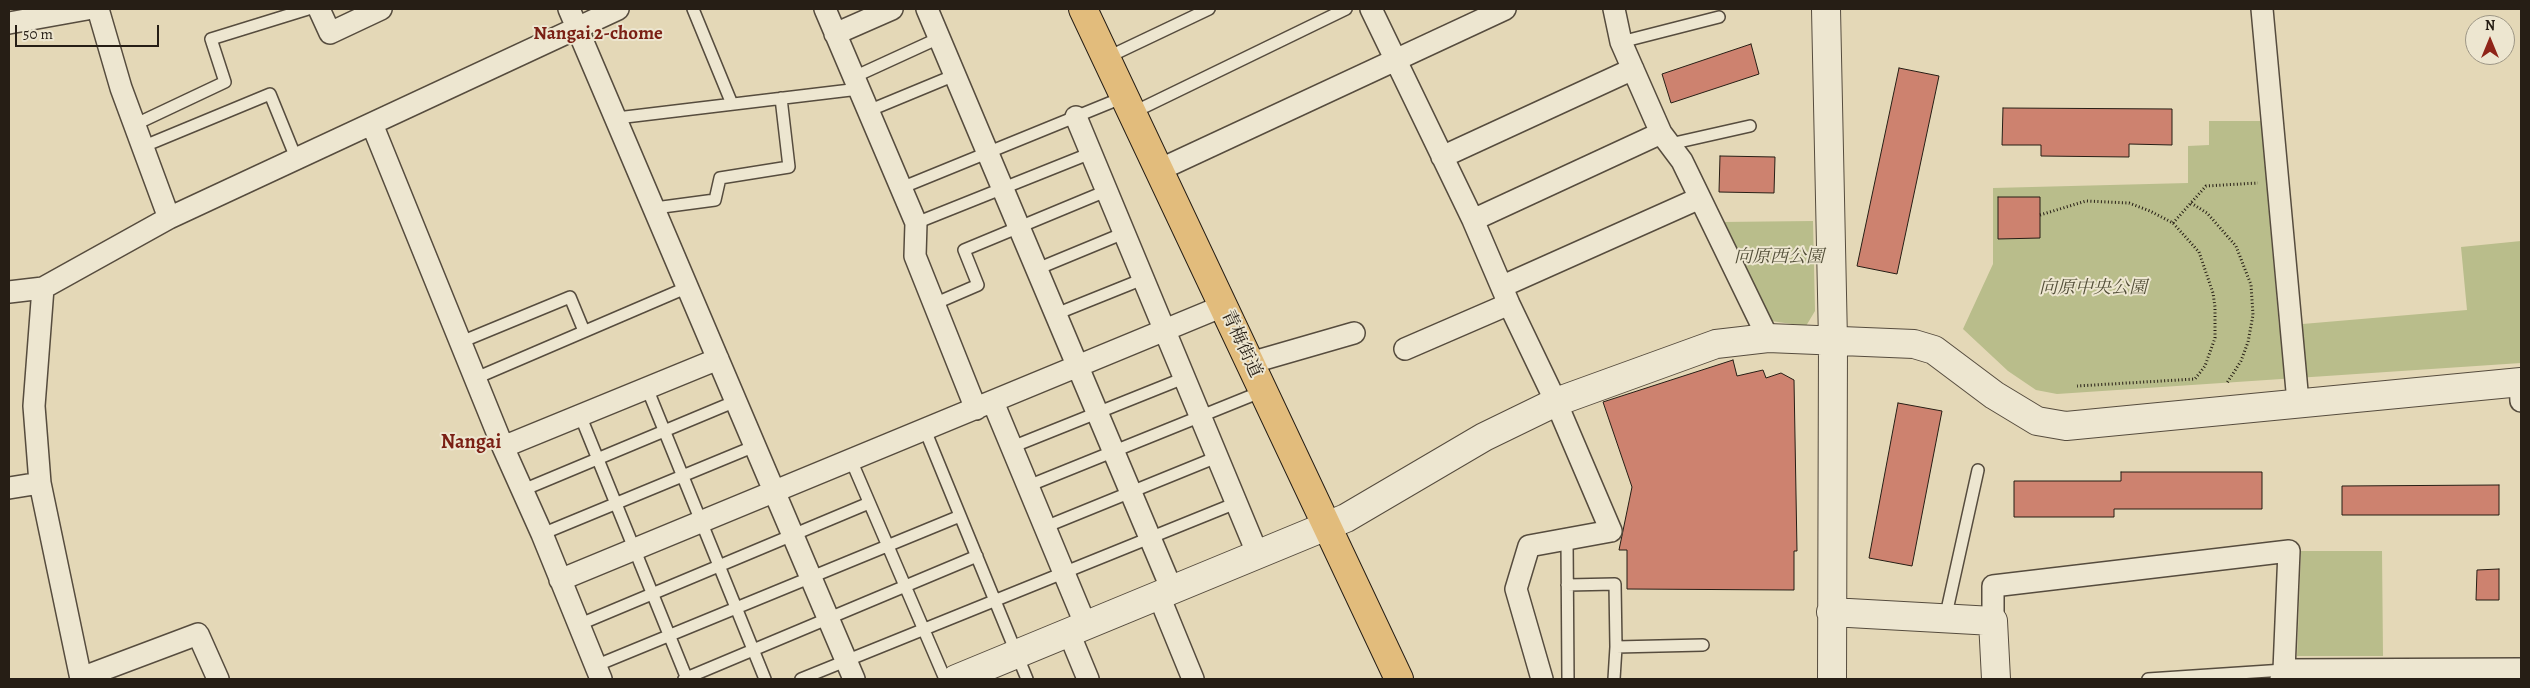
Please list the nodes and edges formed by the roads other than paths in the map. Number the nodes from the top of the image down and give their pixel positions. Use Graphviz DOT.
graph roads {
  1 [pos="86,9"];
  2 [pos="98,9"];
  3 [pos="308,9"];
  4 [pos="319,9"];
  5 [pos="381,9"];
  6 [pos="618,9"];
  7 [pos="693,9"];
  8 [pos="825,9"];
  9 [pos="892,9"];
  10 [pos="927,9"];
  11 [pos="1082,9"];
  12 [pos="1209,9"];
  13 [pos="1346,9"];
  14 [pos="1371,9"];
  15 [pos="1505,9"];
  16 [pos="1614,9"];
  17 [pos="1826,9"];
  18 [pos="2262,9"];
  19 [pos="1719,17"];
  20 [pos="574,18"];
  21 [pos="9,23"];
  22 [pos="835,34"];
  23 [pos="939,38"];
  24 [pos="1621,42"];
  25 [pos="1106,58"];
  26 [pos="1395,60"];
  27 [pos="1633,70"];
  28 [pos="955,74"];
  29 [pos="856,83"];
  30 [pos="781,98"];
  31 [pos="732,104"];
  32 [pos="1128,105"];
  33 [pos="868,111"];
  34 [pos="1076,117"];
  35 [pos="617,118"];
  36 [pos="372,124"];
  37 [pos="134,125"];
  38 [pos="1750,126"];
  39 [pos="1665,139"];
  40 [pos="142,147"];
  41 [pos="988,153"];
  42 [pos="1091,153"];
  43 [pos="1442,157"];
  44 [pos="296,158"];
  45 [pos="1159,170"];
  46 [pos="901,188"];
  47 [pos="1003,188"];
  48 [pos="1106,191"];
  49 [pos="1700,198"];
  50 [pos="655,208"];
  51 [pos="169,218"];
  52 [pos="1473,220"];
  53 [pos="916,223"];
  54 [pos="1020,228"];
  55 [pos="1124,233"];
  56 [pos="1037,270"];
  57 [pos="1143,279"];
  58 [pos="688,287"];
  59 [pos="43,288"];
  60 [pos="9,292"];
  61 [pos="1506,295"];
  62 [pos="934,304"];
  63 [pos="1223,306"];
  64 [pos="1056,314"];
  65 [pos="584,331"];
  66 [pos="1164,331"];
  67 [pos="1354,333"];
  68 [pos="1768,338"];
  69 [pos="1832,341"];
  70 [pos="461,342"];
  71 [pos="1404,349"];
  72 [pos="718,359"];
  73 [pos="1250,363"];
  74 [pos="1078,367"];
  75 [pos="476,378"];
  76 [pos="1184,378"];
  77 [pos="646,388"];
  78 [pos="2521,388"];
  79 [pos="1263,391"];
  80 [pos="736,401"];
  81 [pos="1556,402"];
  82 [pos="2298,402"];
  83 [pos="984,405"];
  84 [pos="1097,412"];
  85 [pos="580,415"];
  86 [pos="1200,417"];
  87 [pos="925,430"];
  88 [pos="664,431"];
  89 [pos="755,446"];
  90 [pos="503,447"];
  91 [pos="1012,447"];
  92 [pos="1113,451"];
  93 [pos="1217,457"];
  94 [pos="598,459"];
  95 [pos="851,460"];
  96 [pos="1978,470"];
  97 [pos="682,476"];
  98 [pos="40,483"];
  99 [pos="1028,486"];
  100 [pos="9,488"];
  101 [pos="523,490"];
  102 [pos="775,492"];
  103 [pos="1131,492"];
  104 [pos="870,502"];
  105 [pos="1236,503"];
  106 [pos="616,504"];
  107 [pos="960,516"];
  108 [pos="701,522"];
  109 [pos="1326,526"];
  110 [pos="1045,527"];
  111 [pos="542,534"];
  112 [pos="792,535"];
  113 [pos="1150,538"];
  114 [pos="1567,540"];
  115 [pos="888,546"];
  116 [pos="634,550"];
  117 [pos="1258,555"];
  118 [pos="977,556"];
  119 [pos="719,566"];
  120 [pos="1064,572"];
  121 [pos="811,578"];
  122 [pos="560,580"];
  123 [pos="1567,585"];
  124 [pos="905,586"];
  125 [pos="1166,593"];
  126 [pos="652,594"];
  127 [pos="995,600"];
  128 [pos="736,609"];
  129 [pos="1832,612"];
  130 [pos="828,619"];
  131 [pos="1945,619"];
  132 [pos="1993,622"];
  133 [pos="578,625"];
  134 [pos="924,629"];
  135 [pos="1077,629"];
  136 [pos="669,636"];
  137 [pos="1703,645"];
  138 [pos="1616,647"];
  139 [pos="753,650"];
  140 [pos="1017,654"];
  141 [pos="2521,669"];
  142 [pos="850,670"];
  143 [pos="598,673"];
  144 [pos="2282,675"];
  145 [pos="81,679"];
  146 [pos="218,679"];
  147 [pos="686,679"];
  148 [pos="765,679"];
  149 [pos="801,679"];
  150 [pos="945,679"];
  151 [pos="956,679"];
  152 [pos="1027,679"];
  153 [pos="1088,679"];
  154 [pos="1193,679"];
  155 [pos="1399,679"];
  156 [pos="1542,679"];
  157 [pos="1568,679"];
  158 [pos="1614,679"];
  159 [pos="1832,679"];
  160 [pos="1996,679"];
  161 [pos="2148,679"];
  1 -- 21 [label="street"];
  2 -- 37 [label="street"];
  3 -- 37 [label="lane"];
  4 -- 5 [label="street"];
  6 -- 20 [label="street"];
  7 -- 31 [label="lane"];
  8 -- 22 [label="street"];
  9 -- 22 [label="street"];
  10 -- 23 [label="street"];
  11 -- 25 [label="main road, 青梅街道"];
  12 -- 25 [label="lane"];
  13 -- 32 [label="lane"];
  14 -- 26 [label="street"];
  15 -- 26 [label="street"];
  16 -- 24 [label="street"];
  17 -- 69 [label="street"];
  18 -- 82 [label="street"];
  19 -- 24 [label="lane"];
  20 -- 35 [label="street"];
  20 -- 36 [label="street"];
  22 -- 29 [label="street"];
  23 -- 28 [label="street"];
  23 -- 29 [label="lane"];
  24 -- 27 [label="street"];
  25 -- 32 [label="main road, 青梅街道"];
  26 -- 43 [label="street"];
  26 -- 45 [label="street"];
  27 -- 39 [label="street"];
  27 -- 43 [label="street"];
  28 -- 33 [label="lane"];
  28 -- 41 [label="street"];
  29 -- 30 [label="lane"];
  29 -- 33 [label="street"];
  30 -- 31 [label="lane"];
  30 -- 50 [label="lane"];
  31 -- 35 [label="lane"];
  32 -- 34 [label="lane"];
  32 -- 45 [label="main road, 青梅街道"];
  33 -- 46 [label="street"];
  34 -- 41 [label="lane"];
  34 -- 42 [label="street"];
  35 -- 50 [label="street"];
  36 -- 44 [label="street"];
  36 -- 70 [label="street"];
  37 -- 40 [label="street"];
  38 -- 39 [label="lane"];
  39 -- 49 [label="street"];
  39 -- 52 [label="street"];
  40 -- 44 [label="lane"];
  40 -- 51 [label="street"];
  41 -- 46 [label="lane"];
  41 -- 47 [label="street"];
  42 -- 47 [label="lane"];
  42 -- 48 [label="street"];
  43 -- 52 [label="street"];
  44 -- 51 [label="street"];
  45 -- 63 [label="main road, 青梅街道"];
  46 -- 53 [label="street"];
  47 -- 53 [label="lane"];
  47 -- 54 [label="street"];
  48 -- 54 [label="lane"];
  48 -- 55 [label="street"];
  49 -- 61 [label="street"];
  49 -- 68 [label="street"];
  50 -- 58 [label="street"];
  51 -- 59 [label="street"];
  52 -- 61 [label="street"];
  53 -- 62 [label="street"];
  54 -- 56 [label="street"];
  54 -- 62 [label="lane"];
  55 -- 56 [label="lane"];
  55 -- 57 [label="street"];
  56 -- 64 [label="street"];
  57 -- 64 [label="lane"];
  57 -- 66 [label="street"];
  58 -- 65 [label="lane"];
  58 -- 72 [label="street"];
  59 -- 60 [label="street"];
  59 -- 98 [label="street"];
  61 -- 71 [label="street"];
  61 -- 81 [label="street"];
  62 -- 83 [label="street"];
  63 -- 66 [label="street"];
  63 -- 73 [label="main road, 青梅街道"];
  64 -- 74 [label="street"];
  65 -- 70 [label="lane"];
  65 -- 75 [label="lane"];
  66 -- 74 [label="street"];
  66 -- 76 [label="street"];
  67 -- 73 [label="street"];
  68 -- 69 [label="street"];
  68 -- 81 [label="street"];
  69 -- 82 [label="street"];
  69 -- 129 [label="street"];
  70 -- 75 [label="street"];
  72 -- 77 [label="street"];
  72 -- 80 [label="street"];
  73 -- 79 [label="main road, 青梅街道"];
  74 -- 83 [label="street"];
  74 -- 84 [label="street"];
  75 -- 90 [label="street"];
  76 -- 84 [label="lane"];
  76 -- 86 [label="street"];
  77 -- 85 [label="street"];
  77 -- 88 [label="lane"];
  78 -- 82 [label="street"];
  79 -- 86 [label="lane"];
  79 -- 109 [label="main road, 青梅街道"];
  80 -- 88 [label="lane"];
  80 -- 89 [label="street"];
  81 -- 109 [label="street"];
  81 -- 114 [label="street"];
  83 -- 87 [label="street"];
  83 -- 91 [label="street"];
  84 -- 91 [label="lane"];
  84 -- 92 [label="street"];
  85 -- 90 [label="street"];
  85 -- 94 [label="lane"];
  86 -- 92 [label="lane"];
  86 -- 93 [label="street"];
  87 -- 95 [label="street"];
  87 -- 107 [label="lane"];
  88 -- 94 [label="lane"];
  88 -- 97 [label="lane"];
  89 -- 97 [label="lane"];
  89 -- 102 [label="street"];
  90 -- 101 [label="street"];
  91 -- 99 [label="street"];
  92 -- 99 [label="lane"];
  92 -- 103 [label="street"];
  93 -- 103 [label="lane"];
  93 -- 105 [label="street"];
  94 -- 101 [label="lane"];
  94 -- 106 [label="lane"];
  95 -- 102 [label="street"];
  95 -- 104 [label="lane"];
  96 -- 131 [label="lane"];
  97 -- 106 [label="lane"];
  97 -- 108 [label="lane"];
  98 -- 100 [label="street"];
  98 -- 145 [label="street"];
  99 -- 110 [label="street"];
  101 -- 111 [label="street"];
  102 -- 108 [label="street"];
  102 -- 112 [label="street"];
  103 -- 110 [label="lane"];
  103 -- 113 [label="street"];
  104 -- 112 [label="lane"];
  104 -- 115 [label="lane"];
  105 -- 113 [label="lane"];
  105 -- 117 [label="street"];
  106 -- 111 [label="lane"];
  106 -- 116 [label="lane"];
  107 -- 115 [label="lane"];
  107 -- 118 [label="lane"];
  108 -- 116 [label="street"];
  108 -- 119 [label="lane"];
  109 -- 117 [label="street"];
  109 -- 155 [label="main road, 青梅街道"];
  110 -- 120 [label="street"];
  111 -- 122 [label="street"];
  112 -- 119 [label="lane"];
  112 -- 121 [label="street"];
  113 -- 120 [label="lane"];
  113 -- 125 [label="street"];
  114 -- 123 [label="lane"];
  114 -- 156 [label="street"];
  115 -- 121 [label="lane"];
  115 -- 124 [label="lane"];
  116 -- 122 [label="street"];
  116 -- 126 [label="lane"];
  117 -- 125 [label="street"];
  118 -- 124 [label="lane"];
  118 -- 127 [label="lane"];
  119 -- 126 [label="lane"];
  119 -- 128 [label="lane"];
  120 -- 127 [label="lane"];
  120 -- 135 [label="street"];
  121 -- 128 [label="lane"];
  121 -- 130 [label="street"];
  122 -- 133 [label="street"];
  123 -- 138 [label="lane"];
  123 -- 157 [label="lane"];
  124 -- 130 [label="lane"];
  124 -- 134 [label="lane"];
  125 -- 135 [label="street"];
  125 -- 154 [label="street"];
  126 -- 133 [label="lane"];
  126 -- 136 [label="lane"];
  127 -- 134 [label="lane"];
  127 -- 140 [label="lane"];
  128 -- 136 [label="lane"];
  128 -- 139 [label="lane"];
  129 -- 131 [label="street"];
  129 -- 159 [label="street"];
  130 -- 139 [label="lane"];
  130 -- 142 [label="street"];
  131 -- 132 [label="street"];
  132 -- 144 [label="street"];
  132 -- 160 [label="street"];
  133 -- 143 [label="street"];
  134 -- 142 [label="lane"];
  134 -- 150 [label="lane"];
  135 -- 140 [label="street"];
  135 -- 153 [label="street"];
  136 -- 143 [label="lane"];
  136 -- 147 [label="lane"];
  137 -- 138 [label="lane"];
  138 -- 158 [label="lane"];
  139 -- 147 [label="lane"];
  139 -- 148 [label="lane"];
  140 -- 151 [label="street"];
  140 -- 152 [label="lane"];
  141 -- 144 [label="street"];
  142 -- 149 [label="lane"];
  144 -- 161 [label="lane"];
  145 -- 146 [label="street"];
}
